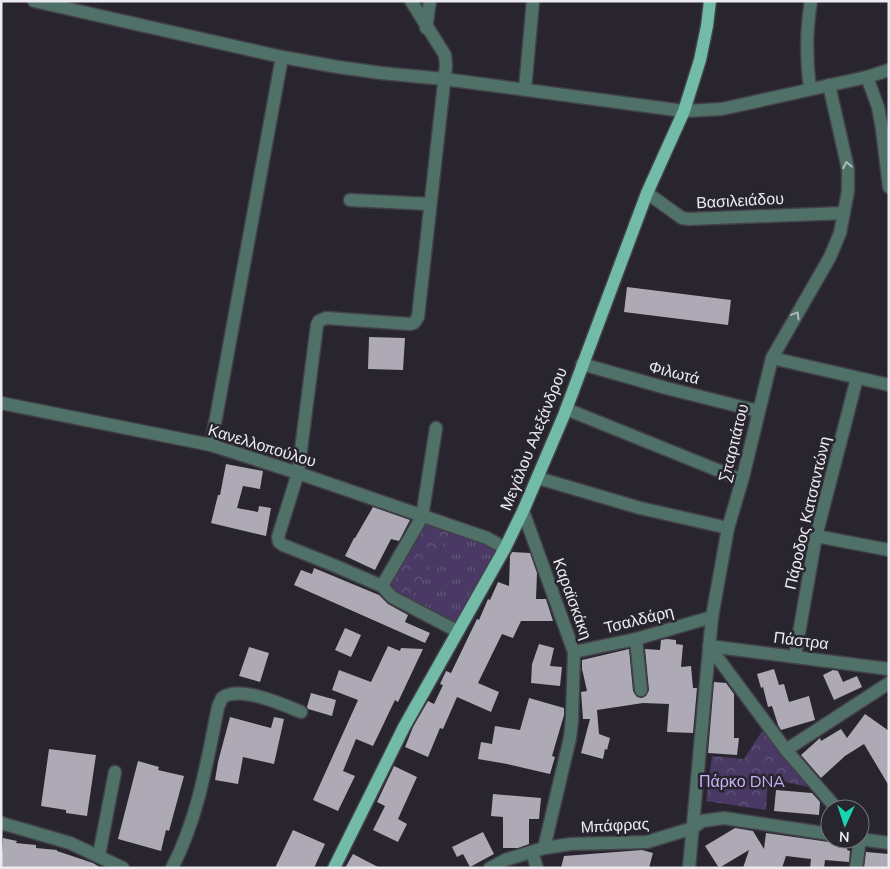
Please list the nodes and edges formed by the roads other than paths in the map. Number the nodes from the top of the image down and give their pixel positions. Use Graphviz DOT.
graph roads {
  1 [pos="34,1"];
  2 [pos="411,1"];
  3 [pos="430,1"];
  4 [pos="533,1"];
  5 [pos="710,1"];
  6 [pos="811,1"];
  7 [pos="426,28"];
  8 [pos="282,57"];
  9 [pos="889,70"];
  10 [pos="867,77"];
  11 [pos="444,79"];
  12 [pos="829,85"];
  13 [pos="525,89"];
  14 [pos="810,89"];
  15 [pos="684,110"];
  16 [pos="889,187"];
  17 [pos="646,193"];
  18 [pos="350,200"];
  19 [pos="430,204"];
  20 [pos="844,213"];
  21 [pos="772,358"];
  22 [pos="582,364"];
  23 [pos="857,378"];
  24 [pos="889,385"];
  25 [pos="1,403"];
  26 [pos="566,409"];
  27 [pos="758,411"];
  28 [pos="436,428"];
  29 [pos="211,445"];
  30 [pos="298,473"];
  31 [pos="538,478"];
  32 [pos="742,480"];
  33 [pos="523,511"];
  34 [pos="422,517"];
  35 [pos="728,528"];
  36 [pos="816,536"];
  37 [pos="505,548"];
  38 [pos="889,550"];
  39 [pos="382,586"];
  40 [pos="712,617"];
  41 [pos="457,631"];
  42 [pos="636,639"];
  43 [pos="710,646"];
  44 [pos="574,652"];
  45 [pos="795,656"];
  46 [pos="889,669"];
  47 [pos="889,683"];
  48 [pos="641,690"];
  49 [pos="301,712"];
  50 [pos="786,750"];
  51 [pos="115,772"];
  52 [pos="828,799"];
  53 [pos="1,823"];
  54 [pos="693,828"];
  55 [pos="820,832"];
  56 [pos="870,840"];
  57 [pos="889,843"];
  58 [pos="859,849"];
  59 [pos="538,850"];
  60 [pos="99,855"];
  61 [pos="123,868"];
  62 [pos="172,868"];
  63 [pos="334,868"];
  64 [pos="490,868"];
  65 [pos="537,868"];
  66 [pos="689,868"];
  67 [pos="856,868"];
  1 -- 8 [label="street"];
  2 -- 7 [label="street"];
  3 -- 7 [label="street"];
  4 -- 13 [label="street"];
  5 -- 15 [label="main road, Μεγάλου Αλεξάνδρου"];
  6 -- 14 [label="street"];
  7 -- 11 [label="street"];
  8 -- 11 [label="street"];
  8 -- 29 [label="street"];
  9 -- 10 [label="street"];
  10 -- 12 [label="street"];
  10 -- 16 [label="street"];
  11 -- 13 [label="street"];
  11 -- 19 [label="street"];
  12 -- 14 [label="street"];
  20 -- 12 [label="street, Σπαρτιάτου, one-way"];
  13 -- 15 [label="street"];
  14 -- 15 [label="street"];
  15 -- 17 [label="main road, Μεγάλου Αλεξάνδρου"];
  17 -- 20 [label="street, Βασιλειάδου"];
  17 -- 22 [label="main road, Μεγάλου Αλεξάνδρου"];
  18 -- 19 [label="street"];
  19 -- 30 [label="street"];
  21 -- 20 [label="street, Σπαρτιάτου, one-way"];
  21 -- 23 [label="street"];
  21 -- 27 [label="street, Σπαρτιάτου"];
  22 -- 26 [label="main road, Μεγάλου Αλεξάνδρου"];
  22 -- 27 [label="street, Φιλωτά"];
  23 -- 24 [label="street"];
  23 -- 36 [label="street, Πάροδος Κατσαντώνη"];
  25 -- 29 [label="street, Κανελλοπούλου"];
  26 -- 31 [label="main road, Μεγάλου Αλεξάνδρου"];
  26 -- 32 [label="street"];
  27 -- 32 [label="street, Σπαρτιάτου"];
  28 -- 34 [label="street"];
  29 -- 30 [label="street, Κανελλοπούλου"];
  30 -- 34 [label="street, Κανελλοπούλου"];
  30 -- 39 [label="street"];
  31 -- 33 [label="main road, Μεγάλου Αλεξάνδρου"];
  31 -- 35 [label="street"];
  32 -- 35 [label="street, Σπαρτιάτου"];
  33 -- 37 [label="main road, Μεγάλου Αλεξάνδρου"];
  33 -- 44 [label="street, Καραϊσκάκη"];
  34 -- 37 [label="street, Κανελλοπούλου"];
  34 -- 39 [label="street"];
  35 -- 40 [label="street, Σπαρτιάτου"];
  36 -- 38 [label="street"];
  36 -- 45 [label="street, Πάροδος Κατσαντώνη"];
  37 -- 41 [label="main road, Μεγάλου Αλεξάνδρου"];
  39 -- 41 [label="street"];
  40 -- 42 [label="street, Τσαλδάρη"];
  40 -- 43 [label="street, Σπαρτιάτου"];
  41 -- 63 [label="main road, Μεγάλου Αλεξάνδρου"];
  42 -- 44 [label="street, Τσαλδάρη"];
  42 -- 48 [label="street"];
  43 -- 45 [label="street, Πάστρα"];
  43 -- 50 [label="street"];
  43 -- 54 [label="street, Σπαρτιάτου"];
  44 -- 59 [label="street, Καραϊσκάκη"];
  45 -- 46 [label="street, Πάστρα"];
  47 -- 50 [label="street"];
  49 -- 62 [label="street"];
  50 -- 52 [label="street"];
  51 -- 60 [label="street"];
  53 -- 60 [label="street"];
  54 -- 55 [label="street, Μπάφρας"];
  54 -- 59 [label="street, Μπάφρας"];
  54 -- 66 [label="street, Σπαρτιάτου"];
  56 -- 57 [label="street"];
  58 -- 67 [label="street"];
  59 -- 64 [label="street, Μπάφρας"];
  59 -- 65 [label="street"];
  60 -- 61 [label="street"];
}
